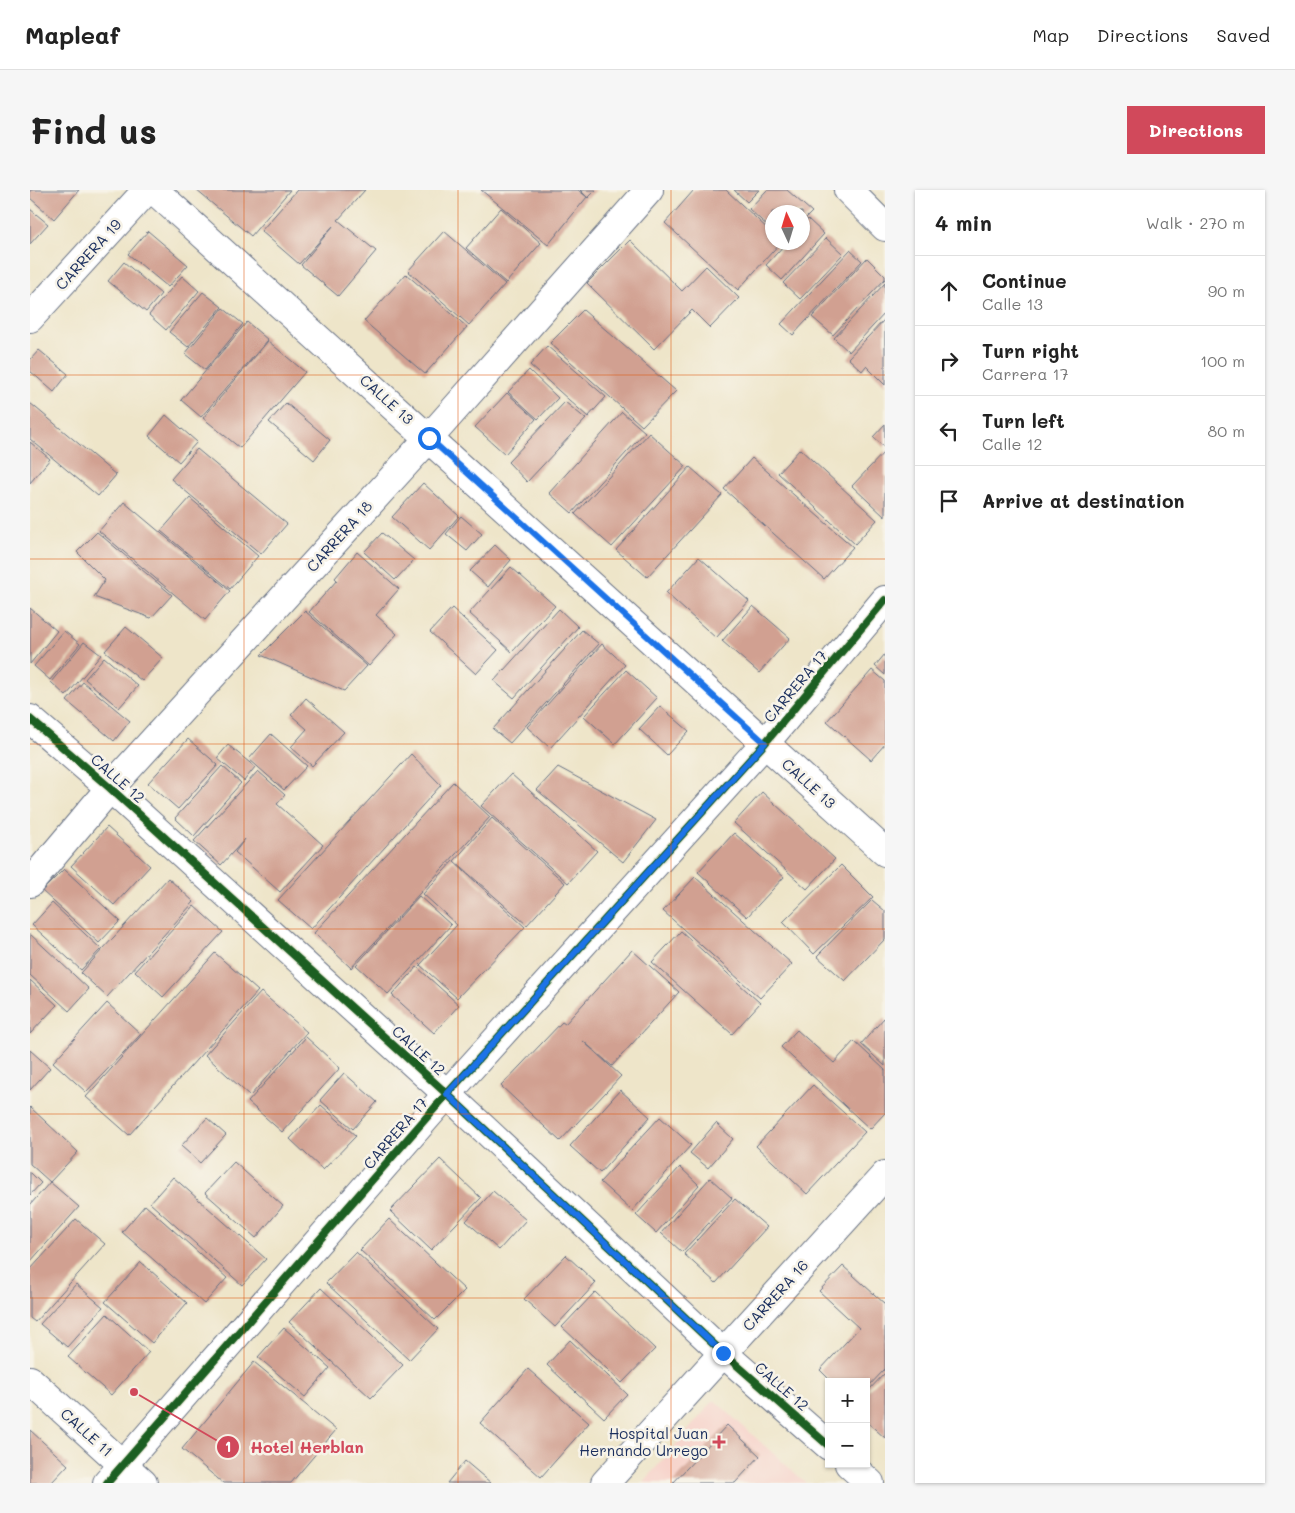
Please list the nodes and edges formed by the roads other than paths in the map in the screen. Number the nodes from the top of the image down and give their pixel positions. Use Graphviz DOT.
graph roads {
  1 [pos="147,190"];
  2 [pos="154,190"];
  3 [pos="649,190"];
  4 [pos="848,190"];
  5 [pos="885,227"];
  6 [pos="30,318"];
  7 [pos="429,438"];
  8 [pos="885,600"];
  9 [pos="30,719"];
  10 [pos="765,743"];
  11 [pos="110,788"];
  12 [pos="885,852"];
  13 [pos="30,883"];
  14 [pos="447,1094"];
  15 [pos="885,1175"];
  16 [pos="723,1353"];
  17 [pos="30,1380"];
  18 [pos="825,1442"];
  19 [pos="853,1468"];
  20 [pos="115,1474"];
  21 [pos="144,1483"];
  22 [pos="606,1483"];
  23 [pos="870,1483"];
  1 -- 6 [label="street, CARRERA 19"];
  2 -- 7 [label="street, CALLE 13"];
  3 -- 7 [label="street, CARRERA 18"];
  4 -- 5 [label="street"];
  7 -- 10 [label="street, CALLE 13"];
  7 -- 11 [label="street, CARRERA 18"];
  8 -- 10 [label="street, CARRERA 17"];
  9 -- 11 [label="street, CALLE 12"];
  10 -- 12 [label="street, CALLE 13"];
  10 -- 14 [label="street, CARRERA 17"];
  11 -- 13 [label="street, CARRERA 18"];
  11 -- 14 [label="street, CALLE 12"];
  14 -- 16 [label="street, CALLE 12"];
  14 -- 20 [label="street, CARRERA 17"];
  15 -- 16 [label="street, CARRERA 16"];
  16 -- 18 [label="street, CALLE 12"];
  16 -- 22 [label="street, CARRERA 16"];
  17 -- 20 [label="street, CALLE 11"];
  19 -- 23 [label="street"];
  20 -- 21 [label="street, CALLE 11"];
}
